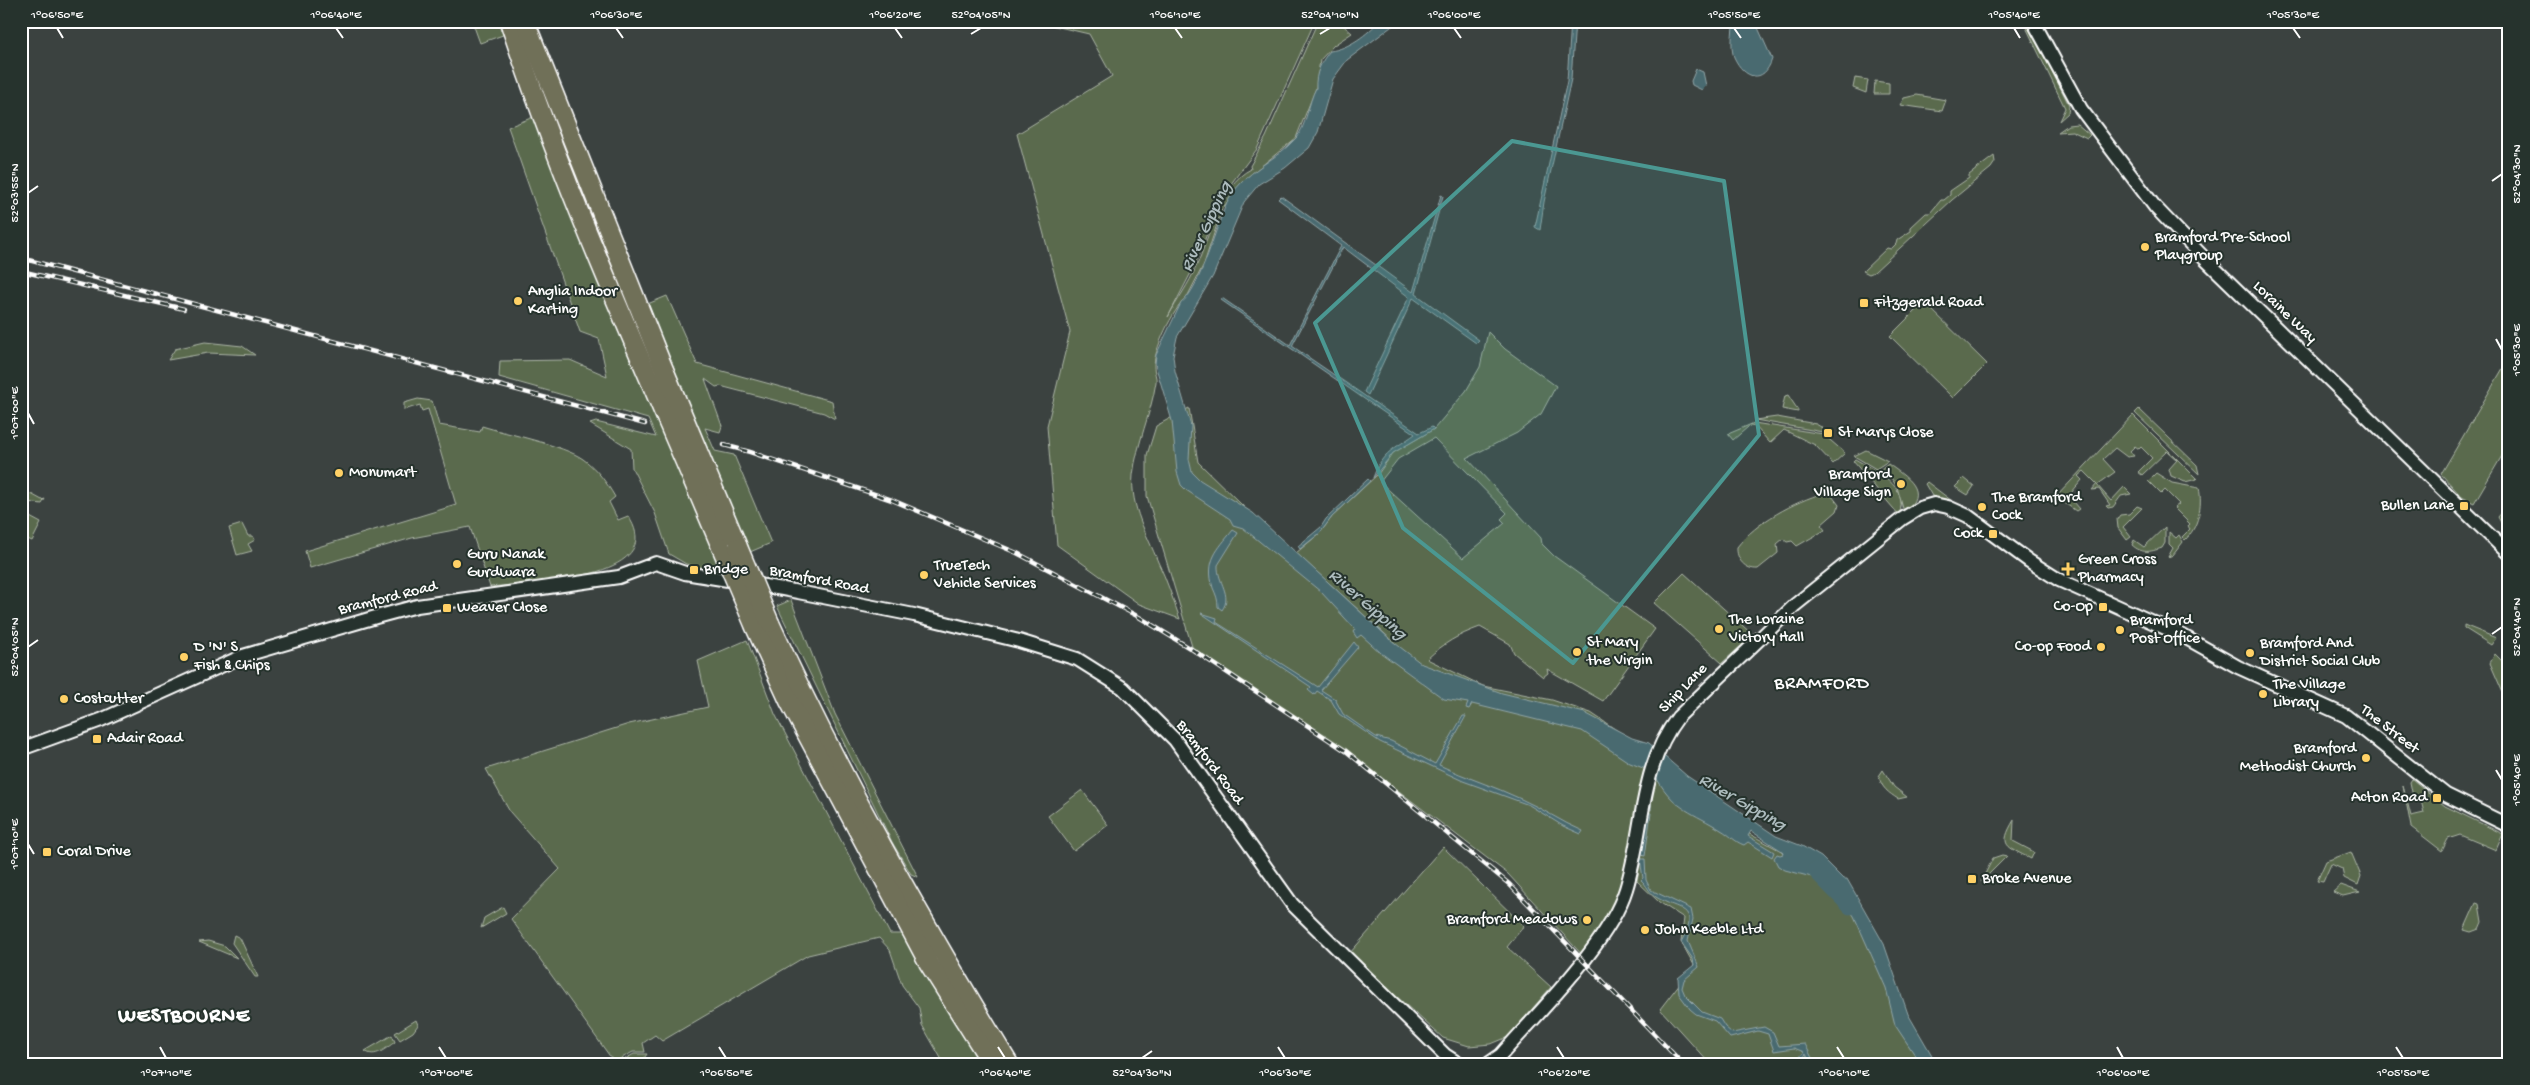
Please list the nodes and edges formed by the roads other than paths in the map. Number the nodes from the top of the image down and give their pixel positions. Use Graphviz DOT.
graph roads {
  1 [pos="501,21"];
  2 [pos="509,21"];
  3 [pos="525,21"];
  4 [pos="533,21"];
  5 [pos="2034,21"];
  6 [pos="527,50"];
  7 [pos="2509,554"];
  8 [pos="2029,561"];
  9 [pos="762,625"];
  10 [pos="21,749"];
  11 [pos="2509,826"];
  12 [pos="992,1064"];
  13 [pos="1009,1064"];
  14 [pos="1460,1064"];
  15 [pos="1488,1064"];
  1 -- 6 [label="highway"];
  2 -- 6 [label="highway"];
  3 -- 6 [label="highway"];
  4 -- 6 [label="highway"];
  5 -- 7 [label="main road, Loraine Way"];
  6 -- 9 [label="highway, bridge"];
  8 -- 11 [label="main road, The Street"];
  8 -- 15 [label="main road, Ship Lane"];
  9 -- 12 [label="highway"];
  9 -- 13 [label="highway"];
  10 -- 14 [label="main road, Bramford Road"];
}
